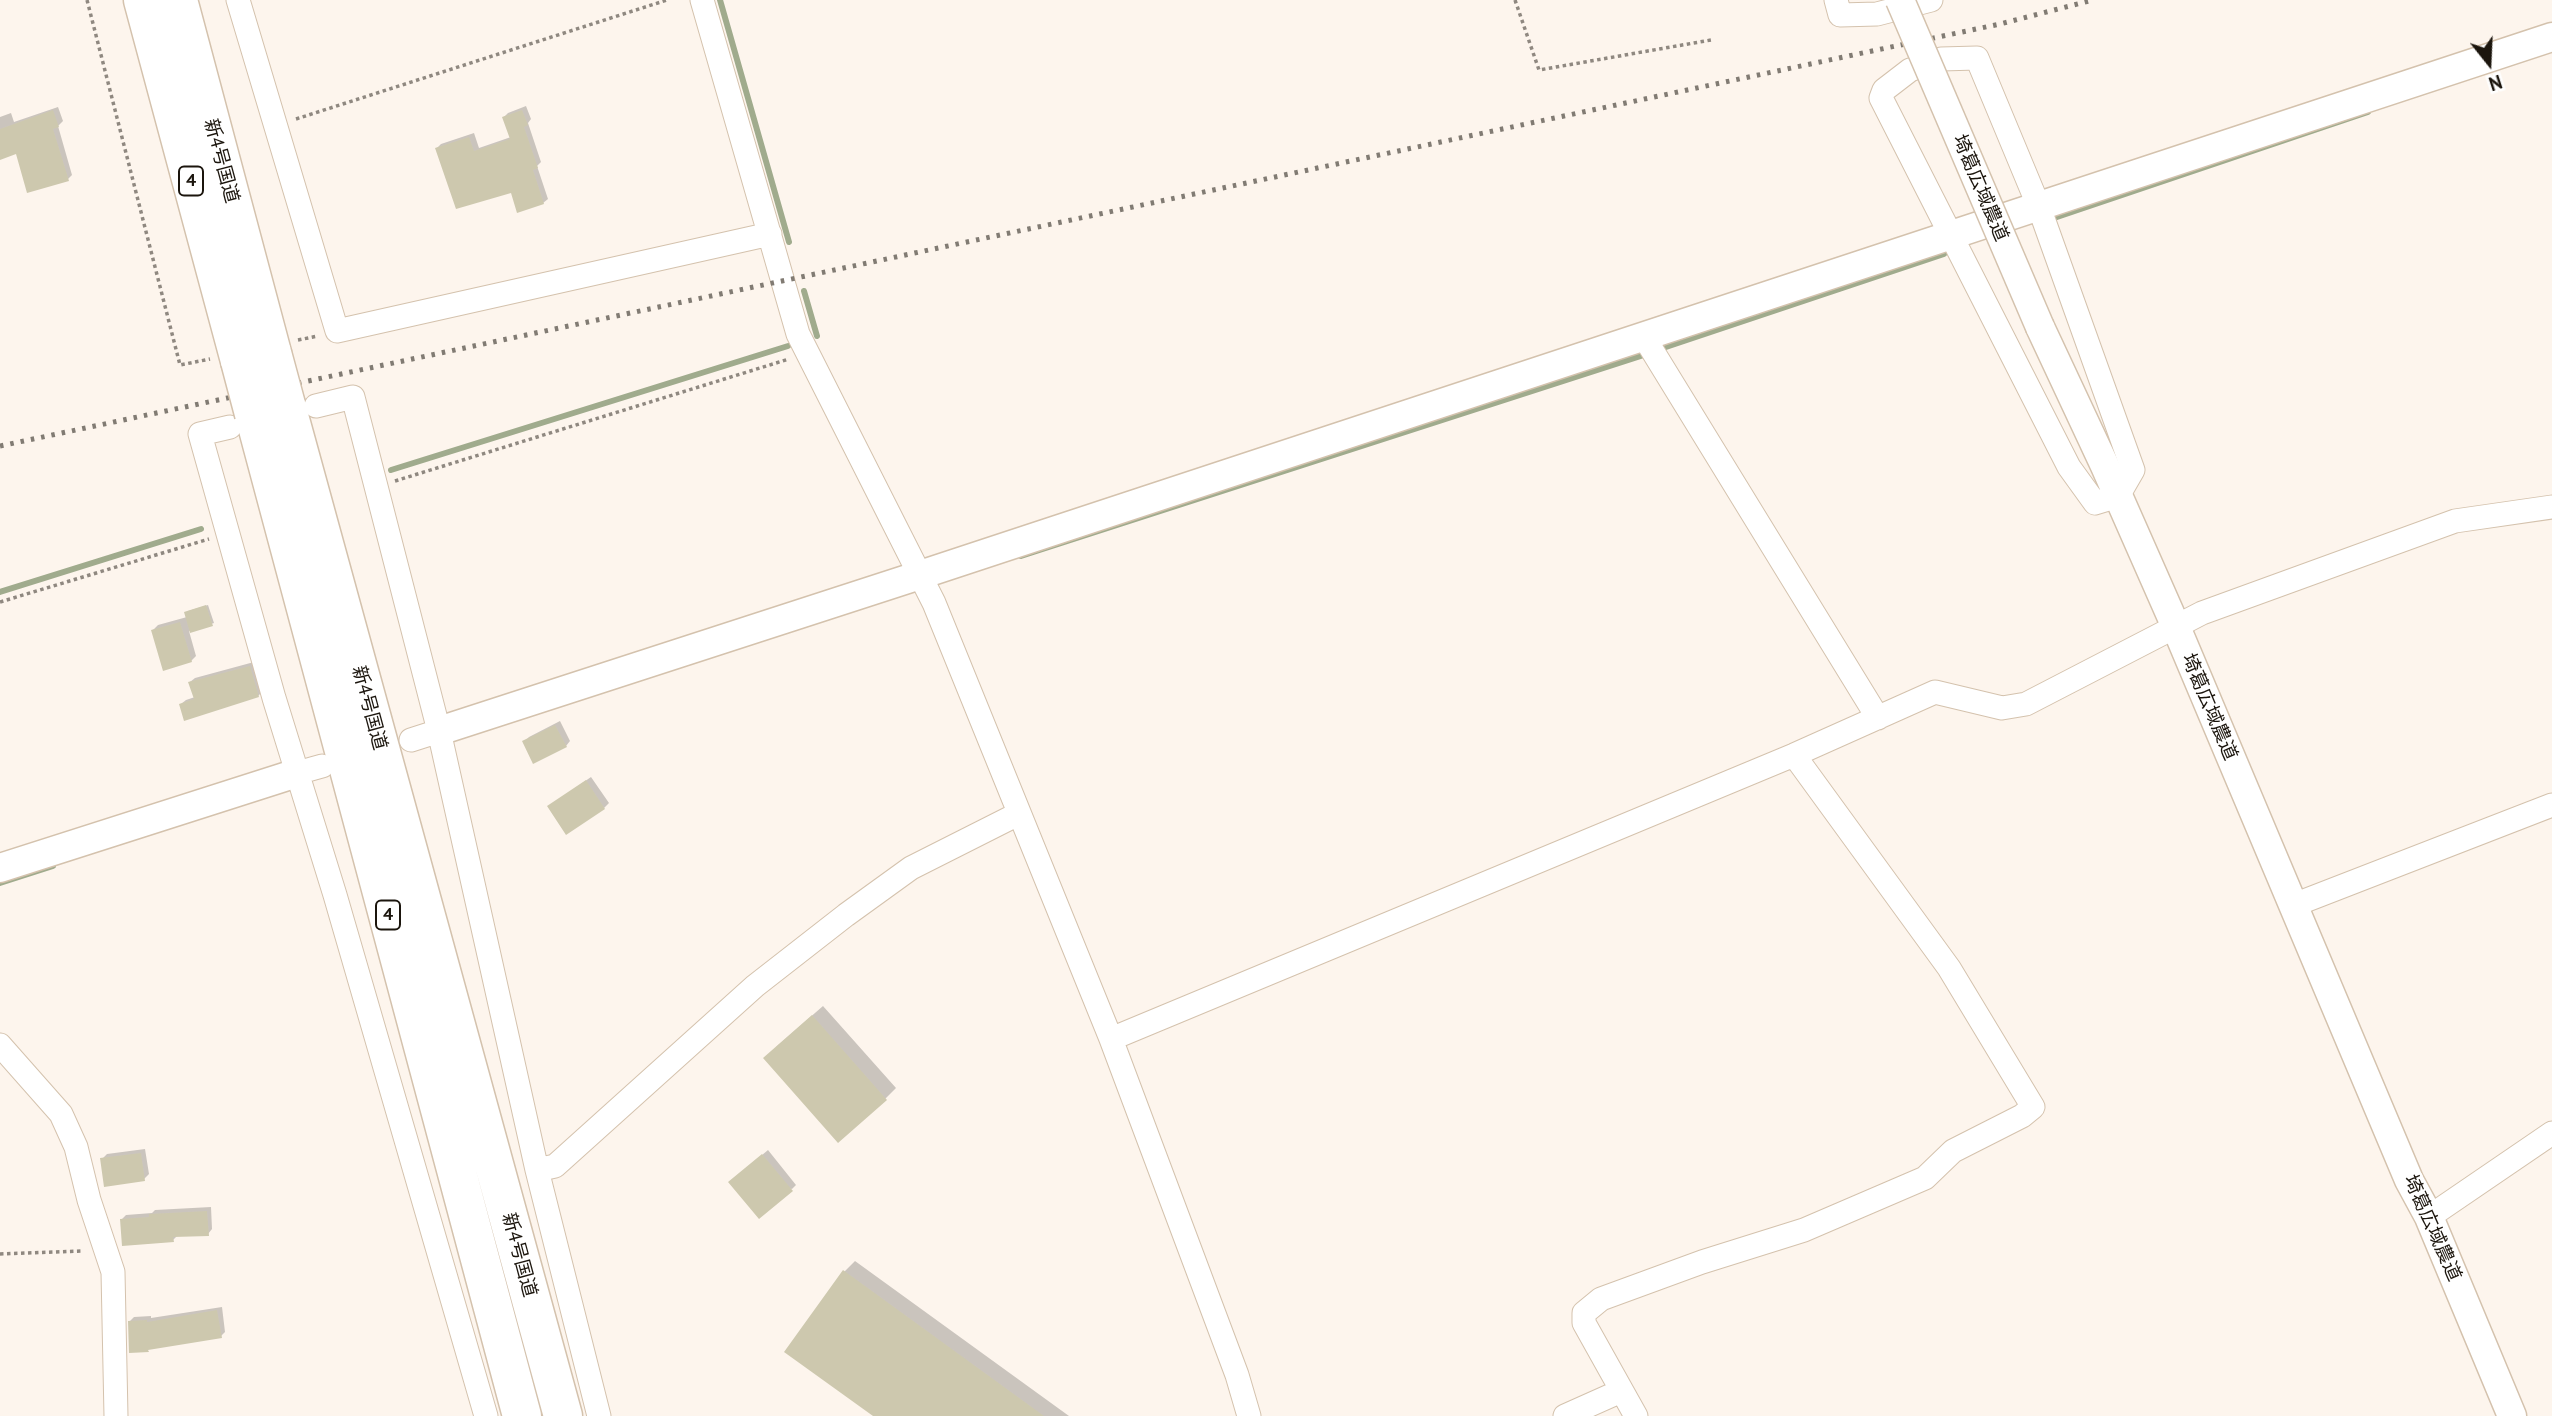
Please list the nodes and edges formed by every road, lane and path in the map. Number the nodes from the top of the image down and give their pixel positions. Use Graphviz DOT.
graph roads {
  1 [pos="87,0"];
  2 [pos="142,0"];
  3 [pos="178,0"];
  4 [pos="238,0"];
  5 [pos="667,0"];
  6 [pos="702,0"];
  7 [pos="1515,0"];
  8 [pos="1836,0"];
  9 [pos="1899,0"];
  10 [pos="1931,0"];
  11 [pos="2552,37"];
  12 [pos="1711,40"];
  13 [pos="275,125"];
  14 [pos="2039,206"];
  15 [pos="770,234"];
  16 [pos="1951,235"];
  17 [pos="1644,337"];
  18 [pos="807,354"];
  19 [pos="241,357"];
  20 [pos="272,413"];
  21 [pos="376,487"];
  22 [pos="2118,496"];
  23 [pos="2552,507"];
  24 [pos="228,533"];
  25 [pos="919,575"];
  26 [pos="0,602"];
  27 [pos="2176,627"];
  28 [pos="1878,718"];
  29 [pos="439,731"];
  30 [pos="411,740"];
  31 [pos="1794,755"];
  32 [pos="309,770"];
  33 [pos="2552,805"];
  34 [pos="1018,814"];
  35 [pos="0,868"];
  36 [pos="2294,905"];
  37 [pos="1111,1039"];
  38 [pos="0,1045"];
  39 [pos="2552,1133"];
  40 [pos="537,1170"];
  41 [pos="2429,1217"];
  42 [pos="106,1250"];
  43 [pos="0,1254"];
  44 [pos="1621,1391"];
  45 [pos="116,1416"];
  46 [pos="486,1416"];
  47 [pos="522,1416"];
  48 [pos="563,1416"];
  49 [pos="599,1416"];
  50 [pos="1249,1416"];
  51 [pos="1565,1416"];
  52 [pos="1636,1416"];
  53 [pos="2512,1416"];
  1 -- 19 [label="path"];
  2 -- 19 [label="highway, 新4号国道 / 4"];
  3 -- 19 [label="highway, 新4号国道 / 4"];
  4 -- 13 [label="street"];
  5 -- 13 [label="path"];
  6 -- 15 [label="street"];
  7 -- 12 [label="path"];
  8 -- 10 [label="street"];
  9 -- 22 [label="street, 埼葛広域農道, bridge"];
  11 -- 14 [label="street"];
  13 -- 15 [label="street"];
  14 -- 16 [label="street"];
  14 -- 16 [label="street"];
  14 -- 22 [label="street"];
  15 -- 18 [label="street"];
  16 -- 17 [label="street"];
  16 -- 22 [label="street"];
  17 -- 25 [label="street"];
  17 -- 28 [label="street"];
  18 -- 21 [label="path"];
  18 -- 25 [label="street"];
  19 -- 20 [label="highway, 新4号国道 / 4, bridge"];
  20 -- 21 [label="street"];
  20 -- 24 [label="street"];
  20 -- 47 [label="highway, 新4号国道 / 4"];
  20 -- 48 [label="highway, 新4号国道 / 4"];
  21 -- 29 [label="street"];
  22 -- 27 [label="street, 埼葛広域農道"];
  23 -- 27 [label="street"];
  24 -- 26 [label="path"];
  24 -- 32 [label="street"];
  25 -- 29 [label="street"];
  25 -- 34 [label="street"];
  27 -- 28 [label="street"];
  27 -- 36 [label="street, 埼葛広域農道"];
  28 -- 31 [label="street"];
  29 -- 30 [label="street"];
  29 -- 40 [label="street"];
  31 -- 37 [label="street"];
  31 -- 44 [label="street"];
  32 -- 35 [label="street"];
  32 -- 46 [label="street"];
  33 -- 36 [label="street"];
  34 -- 37 [label="street"];
  34 -- 40 [label="street"];
  36 -- 41 [label="street, 埼葛広域農道"];
  37 -- 50 [label="street"];
  38 -- 42 [label="street"];
  39 -- 41 [label="street"];
  40 -- 49 [label="street"];
  41 -- 53 [label="street, 埼葛広域農道"];
  42 -- 43 [label="path"];
  42 -- 45 [label="street"];
  44 -- 51 [label="street"];
  44 -- 52 [label="street"];
}
